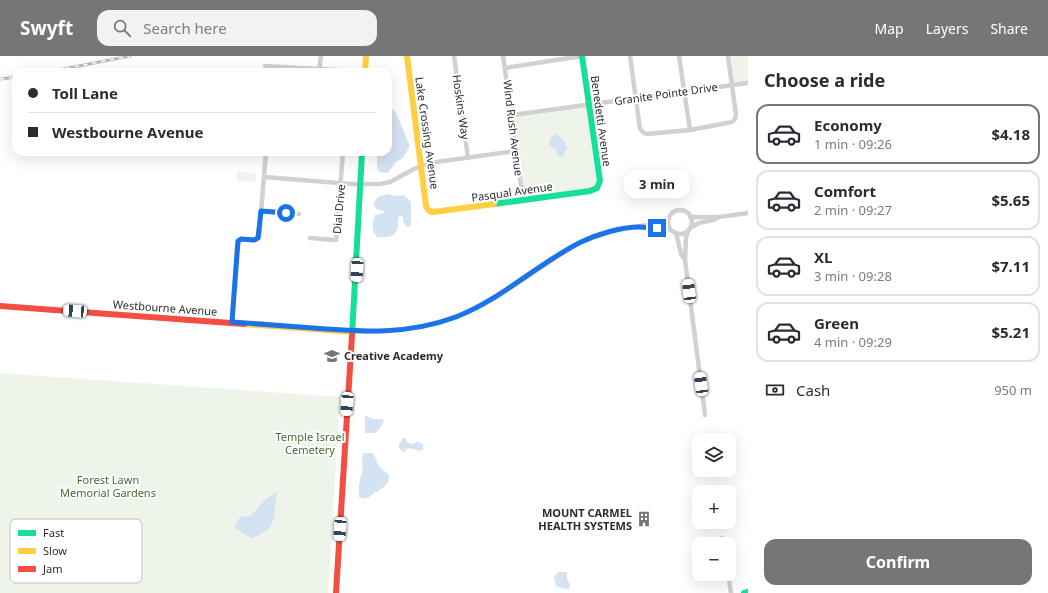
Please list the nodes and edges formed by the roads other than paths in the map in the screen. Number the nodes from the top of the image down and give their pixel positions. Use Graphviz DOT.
graph roads {
  1 [pos="321,56"];
  2 [pos="366,56"];
  3 [pos="454,56"];
  4 [pos="503,56"];
  5 [pos="582,56"];
  6 [pos="630,56"];
  7 [pos="679,56"];
  8 [pos="728,56"];
  9 [pos="407,57"];
  10 [pos="265,66"];
  11 [pos="274,68"];
  12 [pos="319,68"];
  13 [pos="365,68"];
  14 [pos="505,68"];
  15 [pos="748,83"];
  16 [pos="732,85"];
  17 [pos="685,92"];
  18 [pos="637,98"];
  19 [pos="588,105"];
  20 [pos="512,115"];
  21 [pos="690,130"];
  22 [pos="516,151"];
  23 [pos="266,156"];
  24 [pos="343,156"];
  25 [pos="362,156"];
  26 [pos="468,158"];
  27 [pos="421,166"];
  28 [pos="264,178"];
  29 [pos="341,183"];
  30 [pos="361,184"];
  31 [pos="597,188"];
  32 [pos="523,200"];
  33 [pos="261,211"];
  34 [pos="429,211"];
  35 [pos="748,213"];
  36 [pos="299,214"];
  37 [pos="690,217"];
  38 [pos="719,217"];
  39 [pos="669,218"];
  40 [pos="640,227"];
  41 [pos="670,229"];
  42 [pos="689,229"];
  43 [pos="676,233"];
  44 [pos="310,238"];
  45 [pos="685,260"];
  46 [pos="0,306"];
  47 [pos="232,322"];
  48 [pos="353,332"];
  49 [pos="705,415"];
  50 [pos="729,581"];
  51 [pos="748,592"];
  52 [pos="336,593"];
  53 [pos="731,593"];
  54 [pos="744,593"];
  1 -- 12 [label="street"];
  2 -- 13 [label="main road"];
  3 -- 26 [label="street, Hoskins Way"];
  4 -- 14 [label="street, Wind Rush Avenue"];
  5 -- 14 [label="street"];
  5 -- 19 [label="main road, Benedetti Avenue"];
  6 -- 18 [label="street"];
  7 -- 17 [label="street"];
  8 -- 16 [label="street"];
  9 -- 27 [label="main road, Lake Crossing Avenue"];
  10 -- 11 [label="street"];
  14 -- 20 [label="street, Wind Rush Avenue"];
  15 -- 16 [label="street, Granite Pointe Drive"];
  16 -- 17 [label="street, Granite Pointe Drive"];
  16 -- 21 [label="street"];
  17 -- 18 [label="street, Granite Pointe Drive"];
  17 -- 21 [label="street"];
  18 -- 19 [label="street, Granite Pointe Drive"];
  18 -- 21 [label="street"];
  19 -- 20 [label="street, Granite Pointe Drive"];
  19 -- 31 [label="main road, Benedetti Avenue"];
  20 -- 22 [label="street, Wind Rush Avenue"];
  22 -- 26 [label="street"];
  22 -- 32 [label="street, Wind Rush Avenue"];
  23 -- 28 [label="street"];
  24 -- 29 [label="street, Dial Drive"];
  25 -- 30 [label="main road"];
  26 -- 27 [label="street"];
  27 -- 30 [label="street"];
  27 -- 34 [label="main road, Lake Crossing Avenue"];
  28 -- 29 [label="street"];
  28 -- 33 [label="street"];
  29 -- 30 [label="street"];
  29 -- 44 [label="street, Dial Drive"];
  30 -- 48 [label="main road"];
  31 -- 32 [label="main road, Pasqual Avenue"];
  32 -- 34 [label="main road, Pasqual Avenue"];
  33 -- 36 [label="street"];
  33 -- 47 [label="street"];
  35 -- 38 [label="street"];
  37 -- 38 [label="street"];
  37 -- 39 [label="street"];
  37 -- 42 [label="street"];
  38 -- 42 [label="street"];
  39 -- 40 [label="street, Westbourne Avenue"];
  39 -- 41 [label="street"];
  40 -- 41 [label="street, Westbourne Avenue"];
  40 -- 48 [label="street, Westbourne Avenue"];
  41 -- 43 [label="street"];
  42 -- 43 [label="street"];
  42 -- 45 [label="street"];
  43 -- 45 [label="street"];
  45 -- 49 [label="street"];
  46 -- 47 [label="main road, Westbourne Avenue"];
  47 -- 48 [label="main road, Westbourne Avenue"];
  48 -- 52 [label="main road"];
  50 -- 53 [label="street"];
  51 -- 54 [label="main road"];
}
